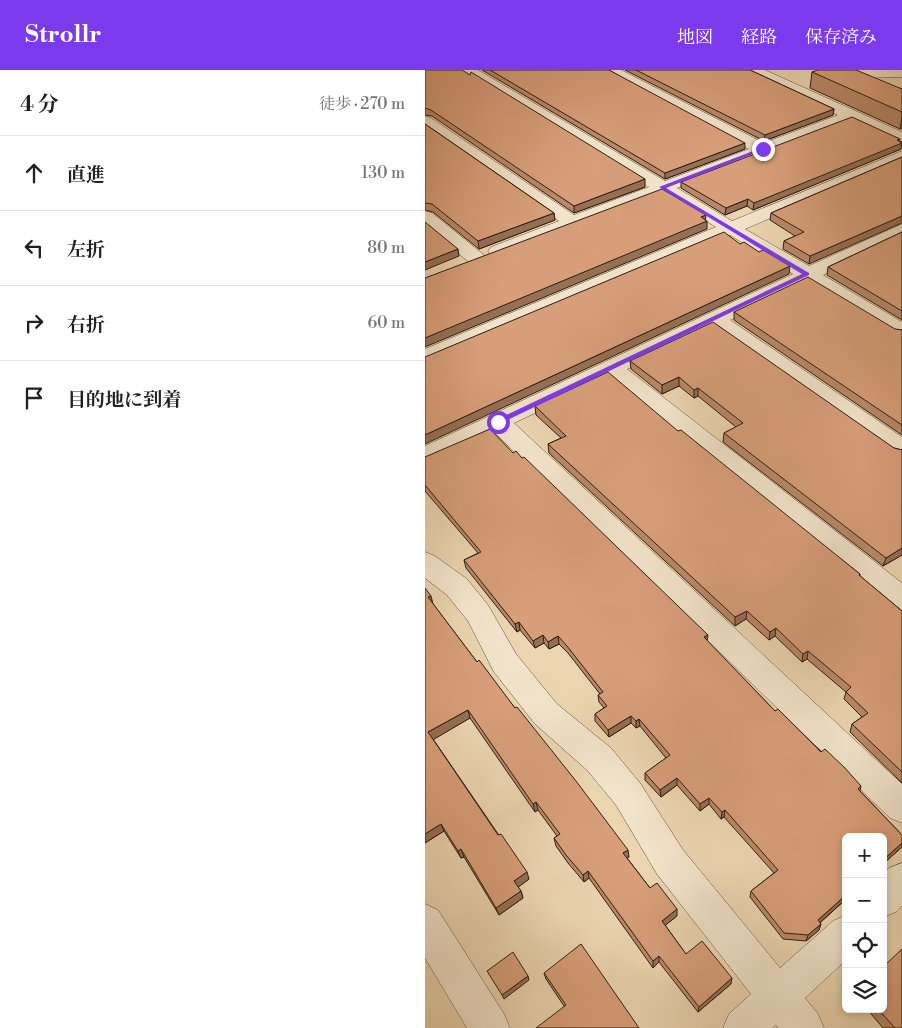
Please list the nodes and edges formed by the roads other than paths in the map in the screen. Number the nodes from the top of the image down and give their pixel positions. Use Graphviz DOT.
graph roads {
  1 [pos="468,70"];
  2 [pos="610,70"];
  3 [pos="753,70"];
  4 [pos="861,73"];
  5 [pos="902,73"];
  6 [pos="902,87"];
  7 [pos="792,88"];
  8 [pos="852,116"];
  9 [pos="425,121"];
  10 [pos="902,138"];
  11 [pos="763,149"];
  12 [pos="902,156"];
  13 [pos="662,187"];
  14 [pos="425,217"];
  15 [pos="572,222"];
  16 [pos="732,228"];
  17 [pos="900,233"];
  18 [pos="807,274"];
  19 [pos="714,319"];
  20 [pos="902,331"];
  21 [pos="425,357"];
  22 [pos="611,368"];
  23 [pos="498,422"];
  24 [pos="902,450"];
  25 [pos="425,456"];
  26 [pos="425,563"];
  27 [pos="902,599"];
  28 [pos="902,807"];
  29 [pos="902,881"];
  30 [pos="887,895"];
  31 [pos="425,923"];
  32 [pos="842,938"];
  33 [pos="778,997"];
  34 [pos="490,1028"];
  35 [pos="743,1028"];
  36 [pos="803,1028"];
  1 -- 13 [label="street"];
  2 -- 11 [label="street"];
  3 -- 7 [label="street"];
  4 -- 5 [label="street"];
  4 -- 6 [label="street"];
  4 -- 7 [label="street"];
  7 -- 8 [label="street"];
  8 -- 10 [label="street"];
  8 -- 11 [label="street"];
  9 -- 15 [label="street"];
  11 -- 13 [label="street"];
  12 -- 16 [label="street"];
  13 -- 15 [label="street"];
  13 -- 16 [label="street"];
  14 -- 15 [label="street"];
  16 -- 18 [label="street"];
  16 -- 21 [label="street"];
  17 -- 18 [label="street"];
  18 -- 19 [label="street"];
  18 -- 20 [label="street"];
  19 -- 22 [label="street"];
  19 -- 24 [label="street"];
  22 -- 23 [label="street"];
  22 -- 27 [label="street"];
  23 -- 25 [label="street"];
  23 -- 28 [label="street"];
  26 -- 33 [label="street"];
  29 -- 30 [label="street"];
  31 -- 34 [label="street"];
  32 -- 33 [label="street"];
  33 -- 35 [label="street"];
  33 -- 36 [label="street"];
}
